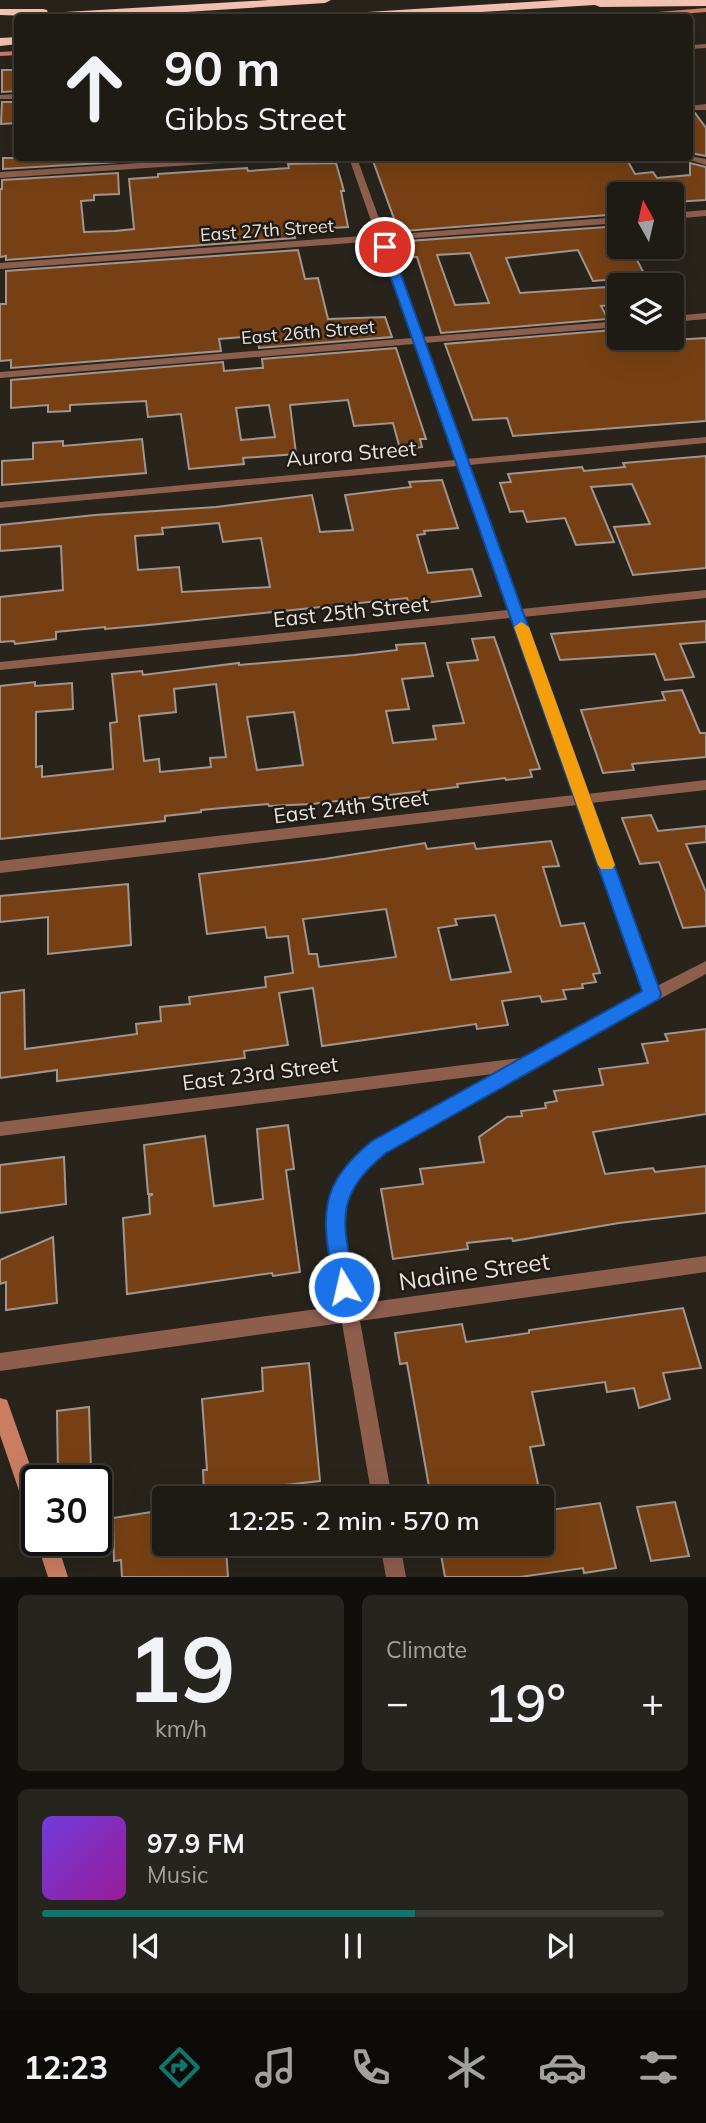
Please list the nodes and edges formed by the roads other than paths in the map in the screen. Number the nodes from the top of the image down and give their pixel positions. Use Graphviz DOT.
graph roads {
  1 [pos="325,0"];
  2 [pos="614,0"];
  3 [pos="706,3"];
  4 [pos="528,5"];
  5 [pos="706,10"];
  6 [pos="0,12"];
  7 [pos="119,12"];
  8 [pos="89,14"];
  9 [pos="384,14"];
  10 [pos="648,14"];
  11 [pos="205,161"];
  12 [pos="355,161"];
  13 [pos="0,175"];
  14 [pos="706,213"];
  15 [pos="684,215"];
  16 [pos="607,221"];
  17 [pos="382,238"];
  18 [pos="0,266"];
  19 [pos="706,316"];
  20 [pos="684,318"];
  21 [pos="607,325"];
  22 [pos="419,340"];
  23 [pos="0,375"];
  24 [pos="706,440"];
  25 [pos="463,463"];
  26 [pos="0,505"];
  27 [pos="706,594"];
  28 [pos="517,614"];
  29 [pos="0,666"];
  30 [pos="706,785"];
  31 [pos="583,800"];
  32 [pos="0,867"];
  33 [pos="706,967"];
  34 [pos="706,976"];
  35 [pos="685,979"];
  36 [pos="652,994"];
  37 [pos="526,1063"];
  38 [pos="0,1129"];
  39 [pos="706,1264"];
  40 [pos="349,1313"];
  41 [pos="0,1362"];
  42 [pos="0,1407"];
  43 [pos="21,1468"];
  44 [pos="380,1486"];
  45 [pos="51,1556"];
  46 [pos="392,1556"];
  47 [pos="58,1577"];
  48 [pos="396,1577"];
  1 -- 7 [label="highway"];
  2 -- 4 [label="highway"];
  3 -- 4 [label="highway"];
  4 -- 9 [label="highway"];
  5 -- 10 [label="main road"];
  6 -- 7 [label="highway"];
  7 -- 8 [label="highway"];
  11 -- 13 [label="street"];
  12 -- 17 [label="street"];
  14 -- 15 [label="street"];
  16 -- 17 [label="street, East 27th Street"];
  17 -- 18 [label="street, East 27th Street"];
  17 -- 22 [label="street"];
  19 -- 20 [label="street"];
  21 -- 22 [label="street, East 26th Street"];
  22 -- 23 [label="street, East 26th Street"];
  22 -- 25 [label="street"];
  24 -- 25 [label="street, Aurora Street"];
  25 -- 26 [label="street, Aurora Street"];
  25 -- 28 [label="street"];
  27 -- 28 [label="street, East 25th Street"];
  28 -- 29 [label="street, East 25th Street"];
  28 -- 31 [label="street"];
  30 -- 31 [label="street, East 24th Street"];
  31 -- 32 [label="street, East 24th Street"];
  31 -- 36 [label="street"];
  33 -- 35 [label="street"];
  34 -- 35 [label="street"];
  35 -- 36 [label="street"];
  36 -- 37 [label="street"];
  37 -- 38 [label="street, East 23rd Street"];
  37 -- 40 [label="street"];
  39 -- 40 [label="street, Nadine Street"];
  40 -- 41 [label="street, Nadine Street"];
  40 -- 44 [label="street"];
  42 -- 43 [label="main road"];
  45 -- 47 [label="main road"];
  46 -- 48 [label="street"];
}
